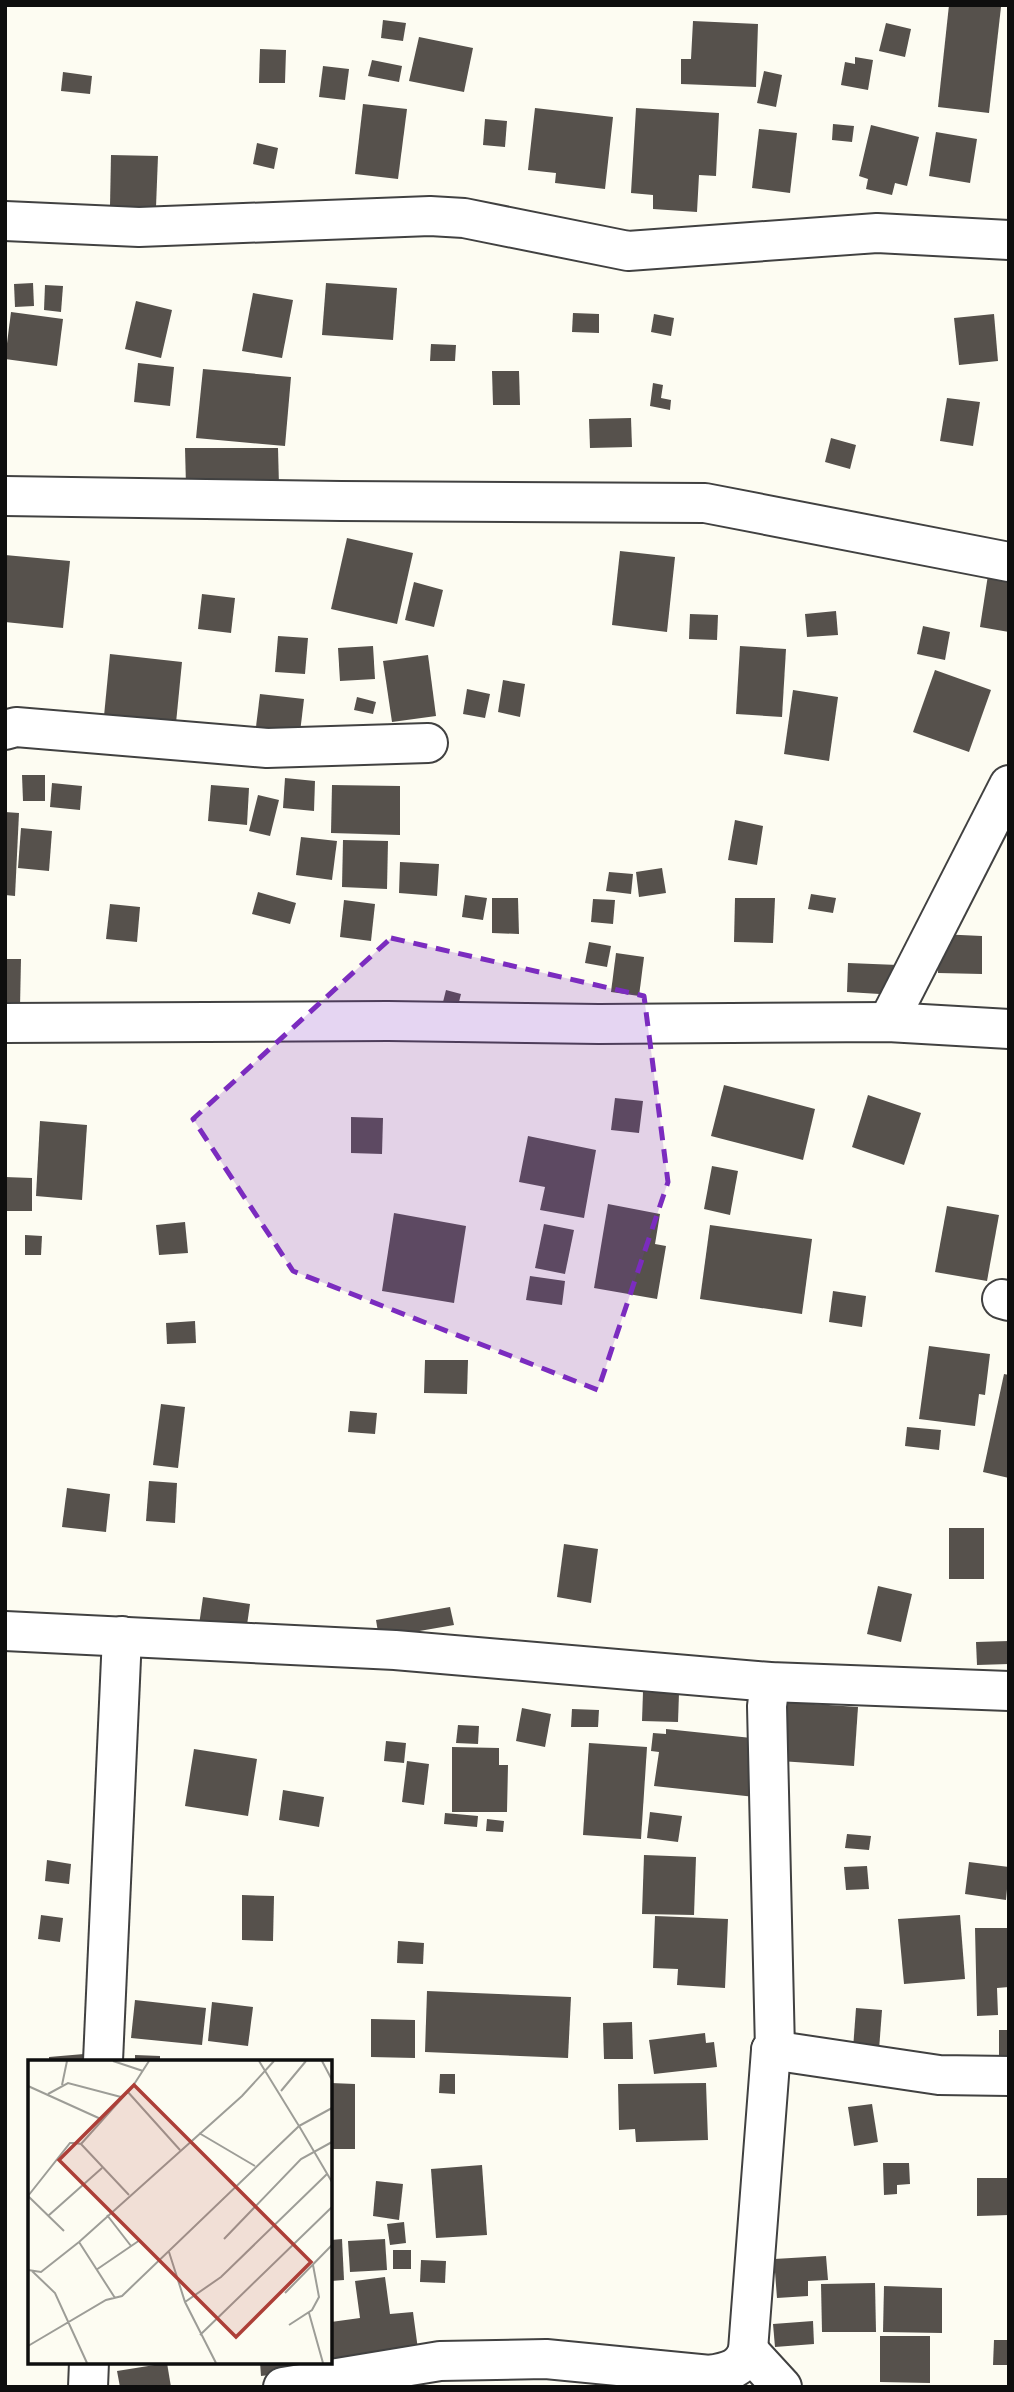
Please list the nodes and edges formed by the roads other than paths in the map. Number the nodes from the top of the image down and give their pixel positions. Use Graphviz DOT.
graph roads {
  1 [pos="5,221"];
  2 [pos="1009,240"];
  3 [pos="5,496"];
  4 [pos="1009,562"];
  5 [pos="5,730"];
  6 [pos="428,743"];
  7 [pos="1009,785"];
  8 [pos="888,1022"];
  9 [pos="5,1023"];
  10 [pos="1009,1029"];
  11 [pos="5,1631"];
  12 [pos="122,1636"];
  13 [pos="771,1682"];
  14 [pos="1009,1691"];
  15 [pos="771,2050"];
  16 [pos="103,2060"];
  17 [pos="1009,2076"];
  18 [pos="748,2350"];
  19 [pos="89,2364"];
  20 [pos="444,2374"];
  21 [pos="88,2387"];
  22 [pos="283,2387"];
  23 [pos="782,2387"];
  1 -- 2 [label="street"];
  3 -- 4 [label="street"];
  5 -- 6 [label="street"];
  7 -- 8 [label="street"];
  8 -- 9 [label="street"];
  8 -- 10 [label="street"];
  11 -- 12 [label="street"];
  12 -- 13 [label="street"];
  12 -- 16 [label="street"];
  13 -- 14 [label="street"];
  13 -- 15 [label="street"];
  15 -- 17 [label="street"];
  15 -- 18 [label="street"];
  18 -- 20 [label="street"];
  18 -- 23 [label="street"];
  19 -- 21 [label="street"];
  20 -- 22 [label="street"];
}
